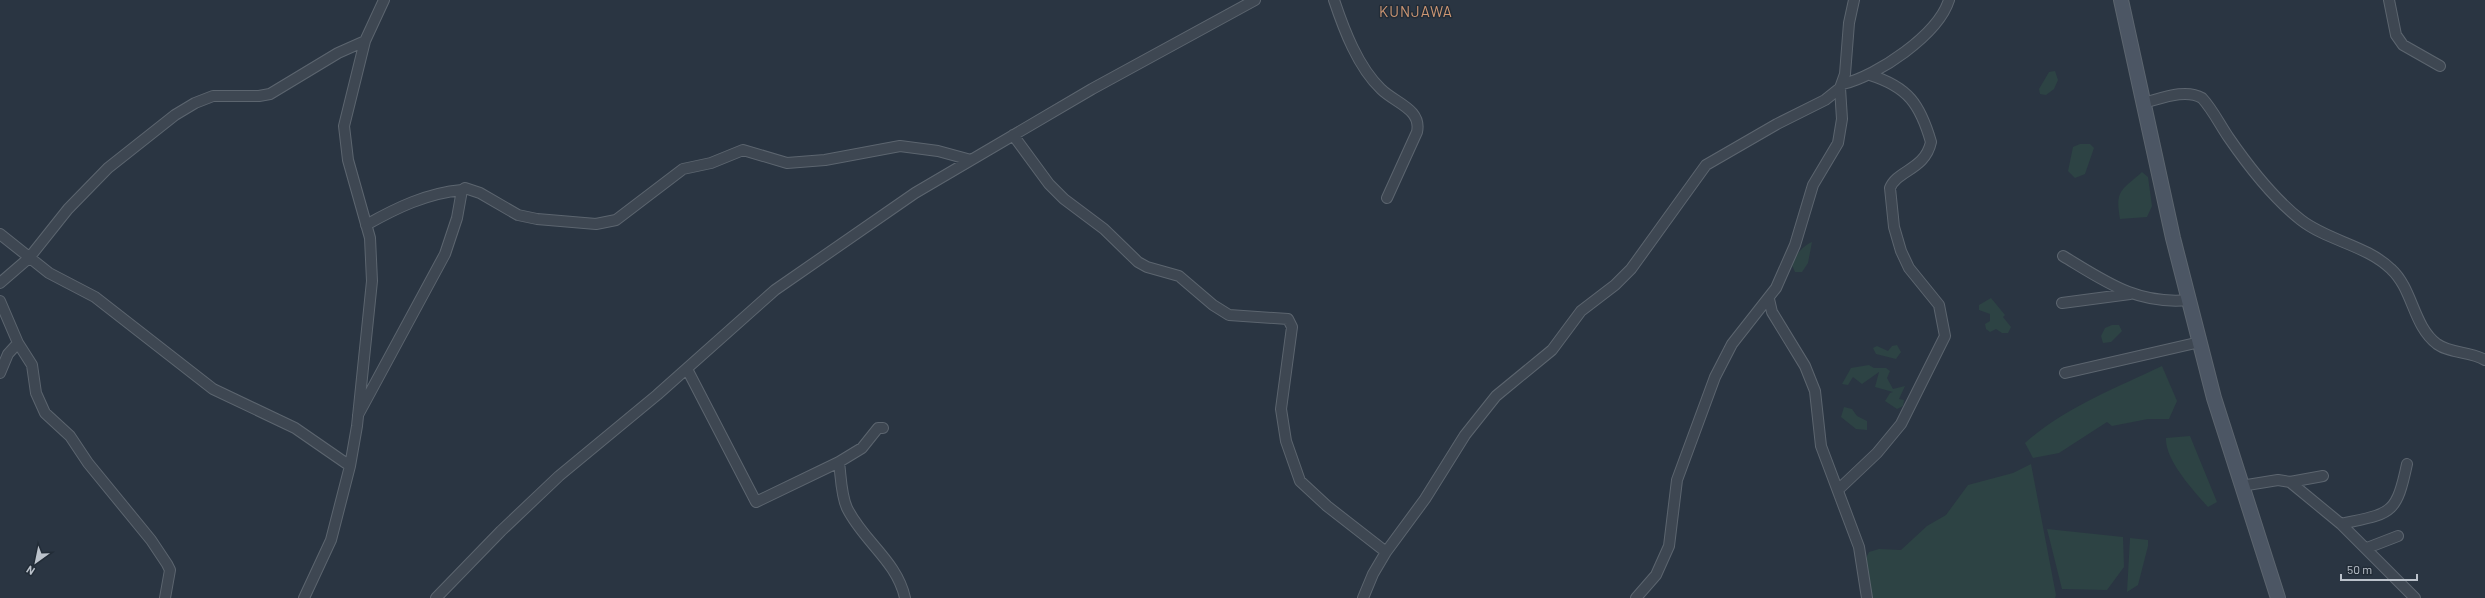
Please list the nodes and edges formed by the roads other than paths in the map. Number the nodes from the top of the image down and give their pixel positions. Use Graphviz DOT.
graph roads {
  1 [pos="384,0"];
  2 [pos="1256,0"];
  3 [pos="1334,0"];
  4 [pos="1854,0"];
  5 [pos="1949,0"];
  6 [pos="2121,0"];
  7 [pos="2389,0"];
  8 [pos="365,41"];
  9 [pos="2440,66"];
  10 [pos="1870,74"];
  11 [pos="1842,86"];
  12 [pos="2143,103"];
  13 [pos="1013,136"];
  14 [pos="971,160"];
  15 [pos="462,190"];
  16 [pos="1387,198"];
  17 [pos="366,225"];
  18 [pos="0,234"];
  19 [pos="2063,256"];
  20 [pos="29,258"];
  21 [pos="0,283"];
  22 [pos="2130,294"];
  23 [pos="1769,300"];
  24 [pos="2189,300"];
  25 [pos="0,301"];
  26 [pos="2062,304"];
  27 [pos="2200,342"];
  28 [pos="18,343"];
  29 [pos="2485,360"];
  30 [pos="687,369"];
  31 [pos="0,373"];
  32 [pos="2065,373"];
  33 [pos="358,415"];
  34 [pos="883,428"];
  35 [pos="839,462"];
  36 [pos="2407,464"];
  37 [pos="350,466"];
  38 [pos="2323,476"];
  39 [pos="2290,482"];
  40 [pos="2241,486"];
  41 [pos="1839,489"];
  42 [pos="2341,524"];
  43 [pos="2398,536"];
  44 [pos="2367,548"];
  45 [pos="1386,552"];
  46 [pos="165,598"];
  47 [pos="304,598"];
  48 [pos="436,598"];
  49 [pos="904,598"];
  50 [pos="1363,598"];
  51 [pos="1636,598"];
  52 [pos="1867,598"];
  53 [pos="2278,598"];
  54 [pos="2415,598"];
  1 -- 8 [label="street"];
  2 -- 13 [label="street"];
  3 -- 16 [label="street"];
  4 -- 11 [label="street"];
  5 -- 10 [label="street"];
  6 -- 12 [label="main road"];
  7 -- 9 [label="street"];
  8 -- 17 [label="street"];
  8 -- 20 [label="street"];
  10 -- 11 [label="street"];
  10 -- 41 [label="street"];
  11 -- 23 [label="street"];
  11 -- 45 [label="street"];
  12 -- 24 [label="main road"];
  12 -- 29 [label="street"];
  13 -- 14 [label="street"];
  13 -- 45 [label="street"];
  14 -- 15 [label="street"];
  14 -- 30 [label="street"];
  15 -- 17 [label="street"];
  15 -- 33 [label="street"];
  17 -- 33 [label="street"];
  18 -- 20 [label="street"];
  19 -- 22 [label="street"];
  20 -- 21 [label="street"];
  20 -- 37 [label="street"];
  22 -- 24 [label="street"];
  22 -- 26 [label="street"];
  23 -- 41 [label="street"];
  23 -- 51 [label="street"];
  24 -- 27 [label="main road"];
  25 -- 28 [label="street"];
  27 -- 32 [label="street"];
  27 -- 40 [label="main road"];
  28 -- 31 [label="street"];
  28 -- 46 [label="street"];
  30 -- 35 [label="street"];
  30 -- 48 [label="street"];
  33 -- 37 [label="street"];
  34 -- 35 [label="street"];
  35 -- 49 [label="street"];
  36 -- 42 [label="street"];
  37 -- 47 [label="street"];
  38 -- 39 [label="street"];
  39 -- 40 [label="street"];
  39 -- 42 [label="street"];
  40 -- 53 [label="main road"];
  41 -- 52 [label="street"];
  42 -- 44 [label="street"];
  43 -- 44 [label="street"];
  44 -- 54 [label="street"];
  45 -- 50 [label="street"];
}
